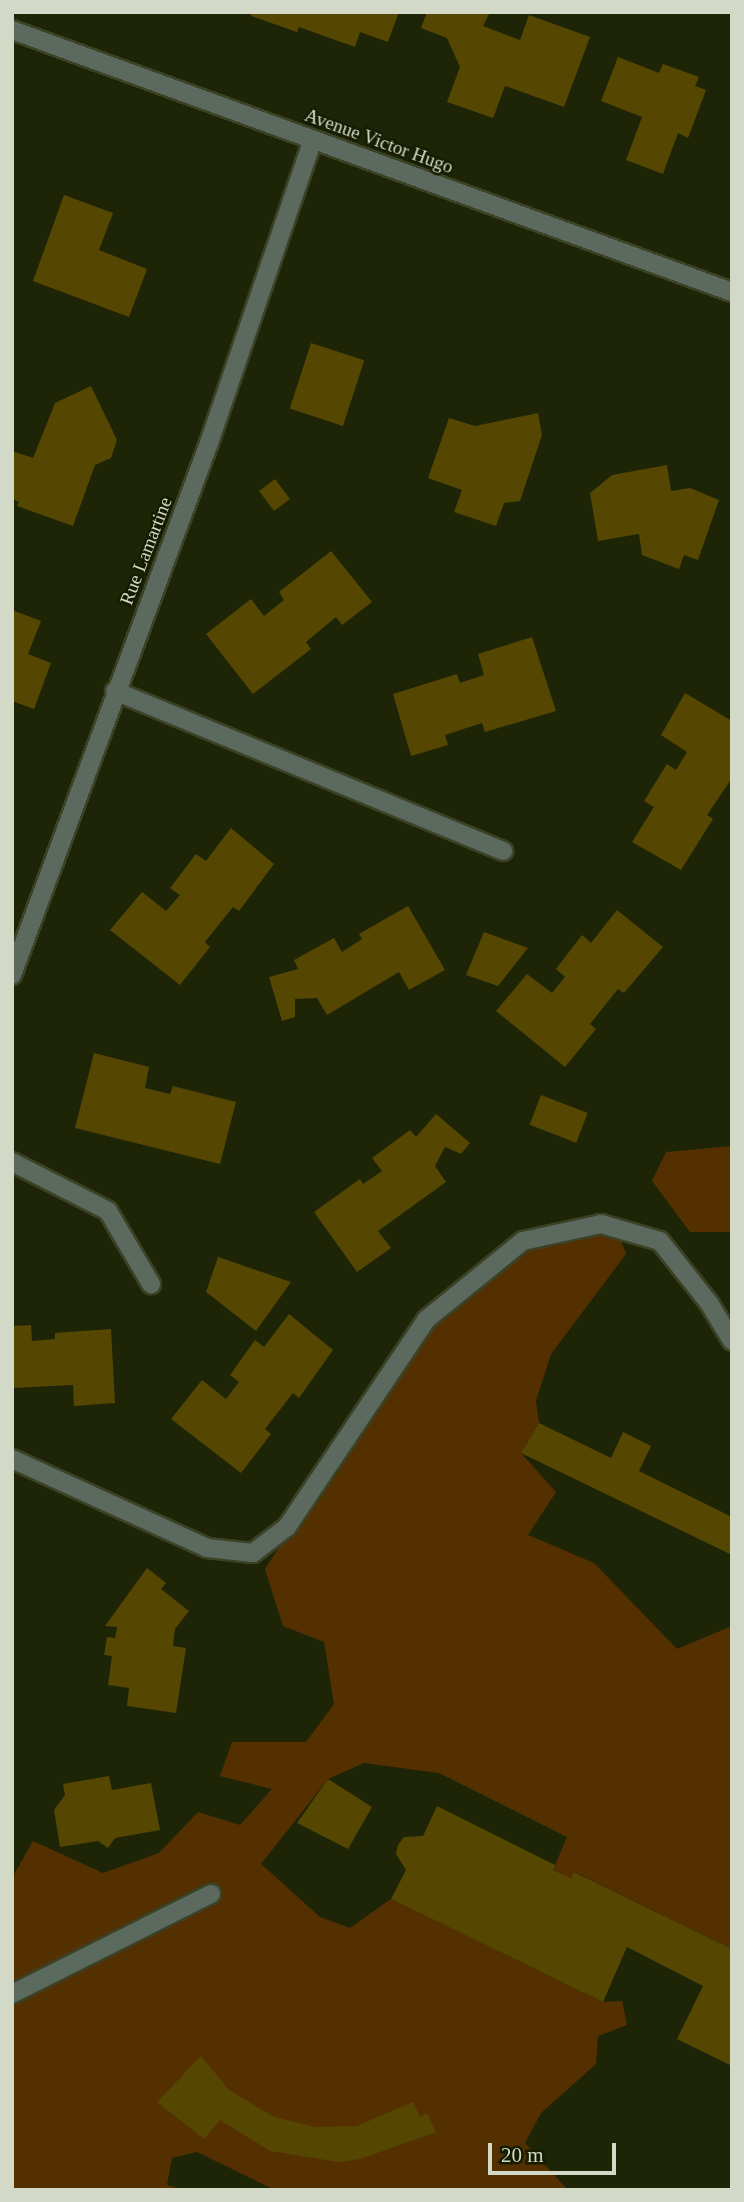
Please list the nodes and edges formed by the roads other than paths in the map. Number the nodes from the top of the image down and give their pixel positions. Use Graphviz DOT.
graph roads {
  1 [pos="12,30"];
  2 [pos="313,139"];
  3 [pos="732,292"];
  4 [pos="115,691"];
  5 [pos="503,852"];
  6 [pos="12,975"];
  7 [pos="12,1161"];
  8 [pos="151,1284"];
  9 [pos="732,1341"];
  10 [pos="12,1459"];
  11 [pos="211,1894"];
  12 [pos="12,1994"];
  1 -- 2 [label="street, Avenue Victor Hugo"];
  2 -- 3 [label="street, Avenue Victor Hugo"];
  2 -- 4 [label="street, Rue Lamartine"];
  4 -- 5 [label="street"];
  4 -- 6 [label="street, Rue Lamartine"];
  7 -- 8 [label="street"];
  9 -- 10 [label="street"];
  11 -- 12 [label="street"];
}
